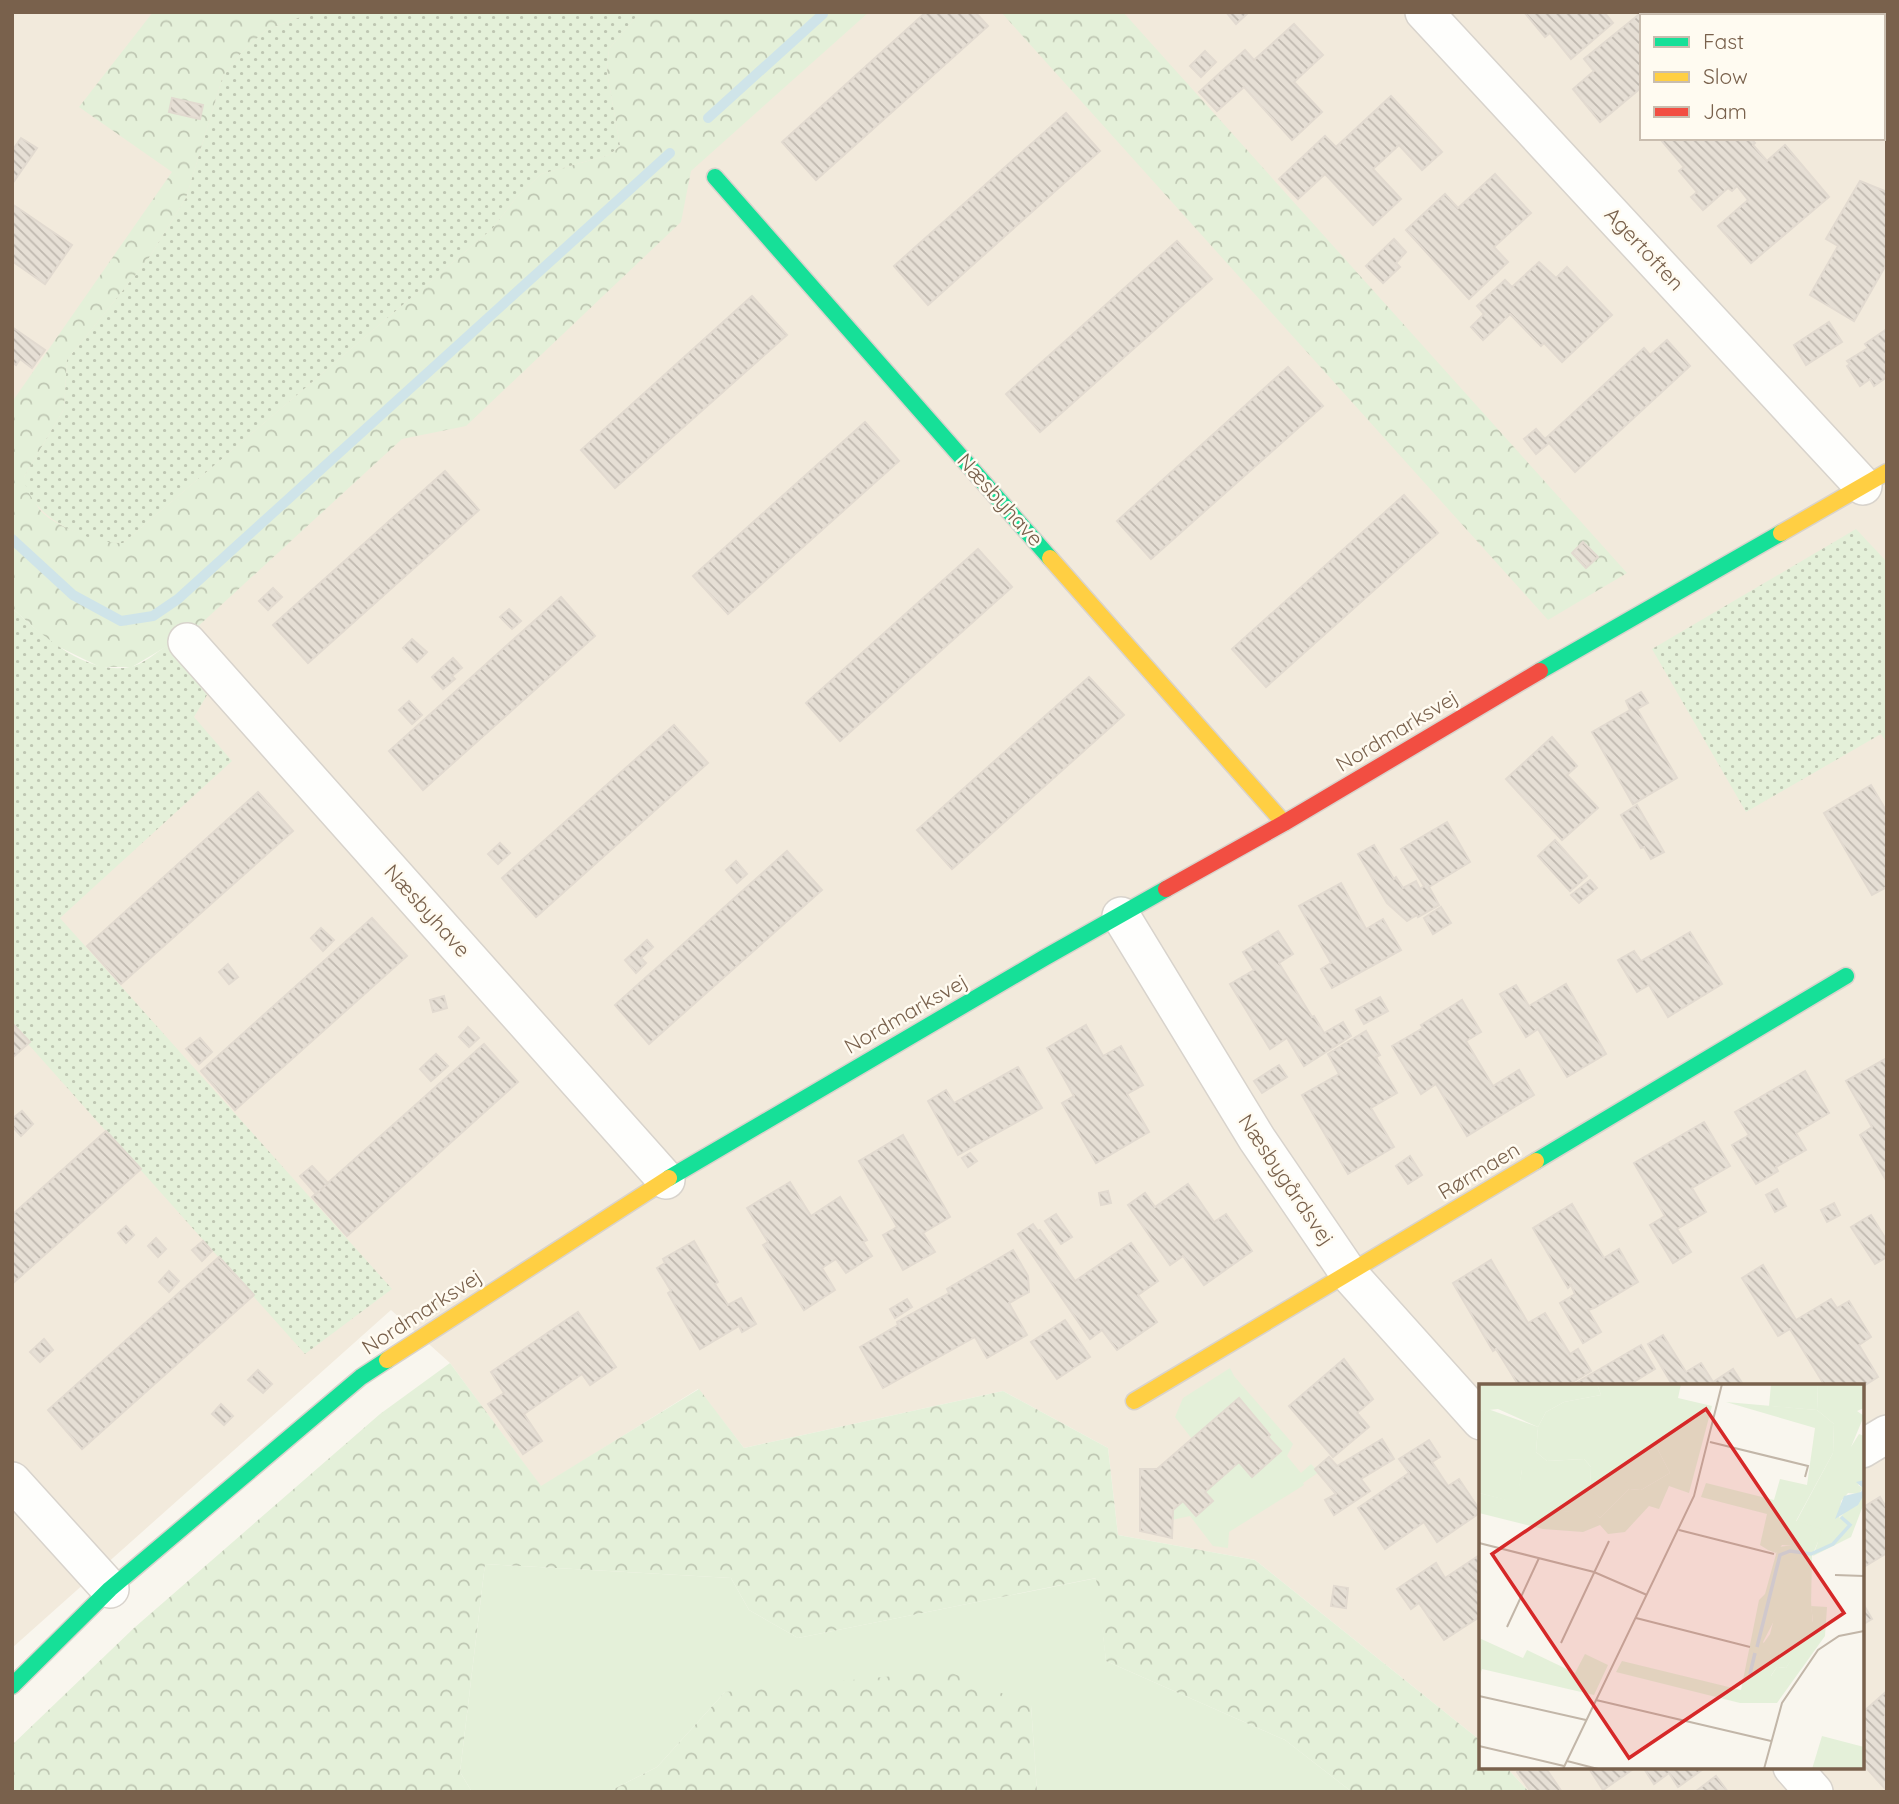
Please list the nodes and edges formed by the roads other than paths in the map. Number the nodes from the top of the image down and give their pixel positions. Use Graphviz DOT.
graph roads {
  1 [pos="1424,12"];
  2 [pos="715,177"];
  3 [pos="1875,479"];
  4 [pos="187,642"];
  5 [pos="1284,823"];
  6 [pos="1121,916"];
  7 [pos="1846,976"];
  8 [pos="666,1180"];
  9 [pos="1349,1274"];
  10 [pos="1134,1401"];
  11 [pos="1479,1419"];
  12 [pos="1887,1434"];
  13 [pos="1864,1448"];
  14 [pos="12,1481"];
  15 [pos="110,1589"];
  16 [pos="12,1686"];
  17 [pos="1794,1769"];
  18 [pos="1814,1792"];
  1 -- 3 [label="street, Agertoften"];
  2 -- 5 [label="street, Næsbyhave"];
  3 -- 5 [label="street, Nordmarksvej"];
  4 -- 8 [label="street, Næsbyhave"];
  5 -- 6 [label="street, Nordmarksvej"];
  6 -- 8 [label="street, Nordmarksvej"];
  6 -- 9 [label="street, Næsbygårdsvej"];
  7 -- 9 [label="street, Rørmaen"];
  8 -- 15 [label="street, Nordmarksvej"];
  9 -- 10 [label="street, Rørmaen"];
  9 -- 11 [label="street, Næsbygårdsvej"];
  12 -- 13 [label="street"];
  14 -- 15 [label="street"];
  15 -- 16 [label="street, Nordmarksvej"];
  17 -- 18 [label="street"];
}
